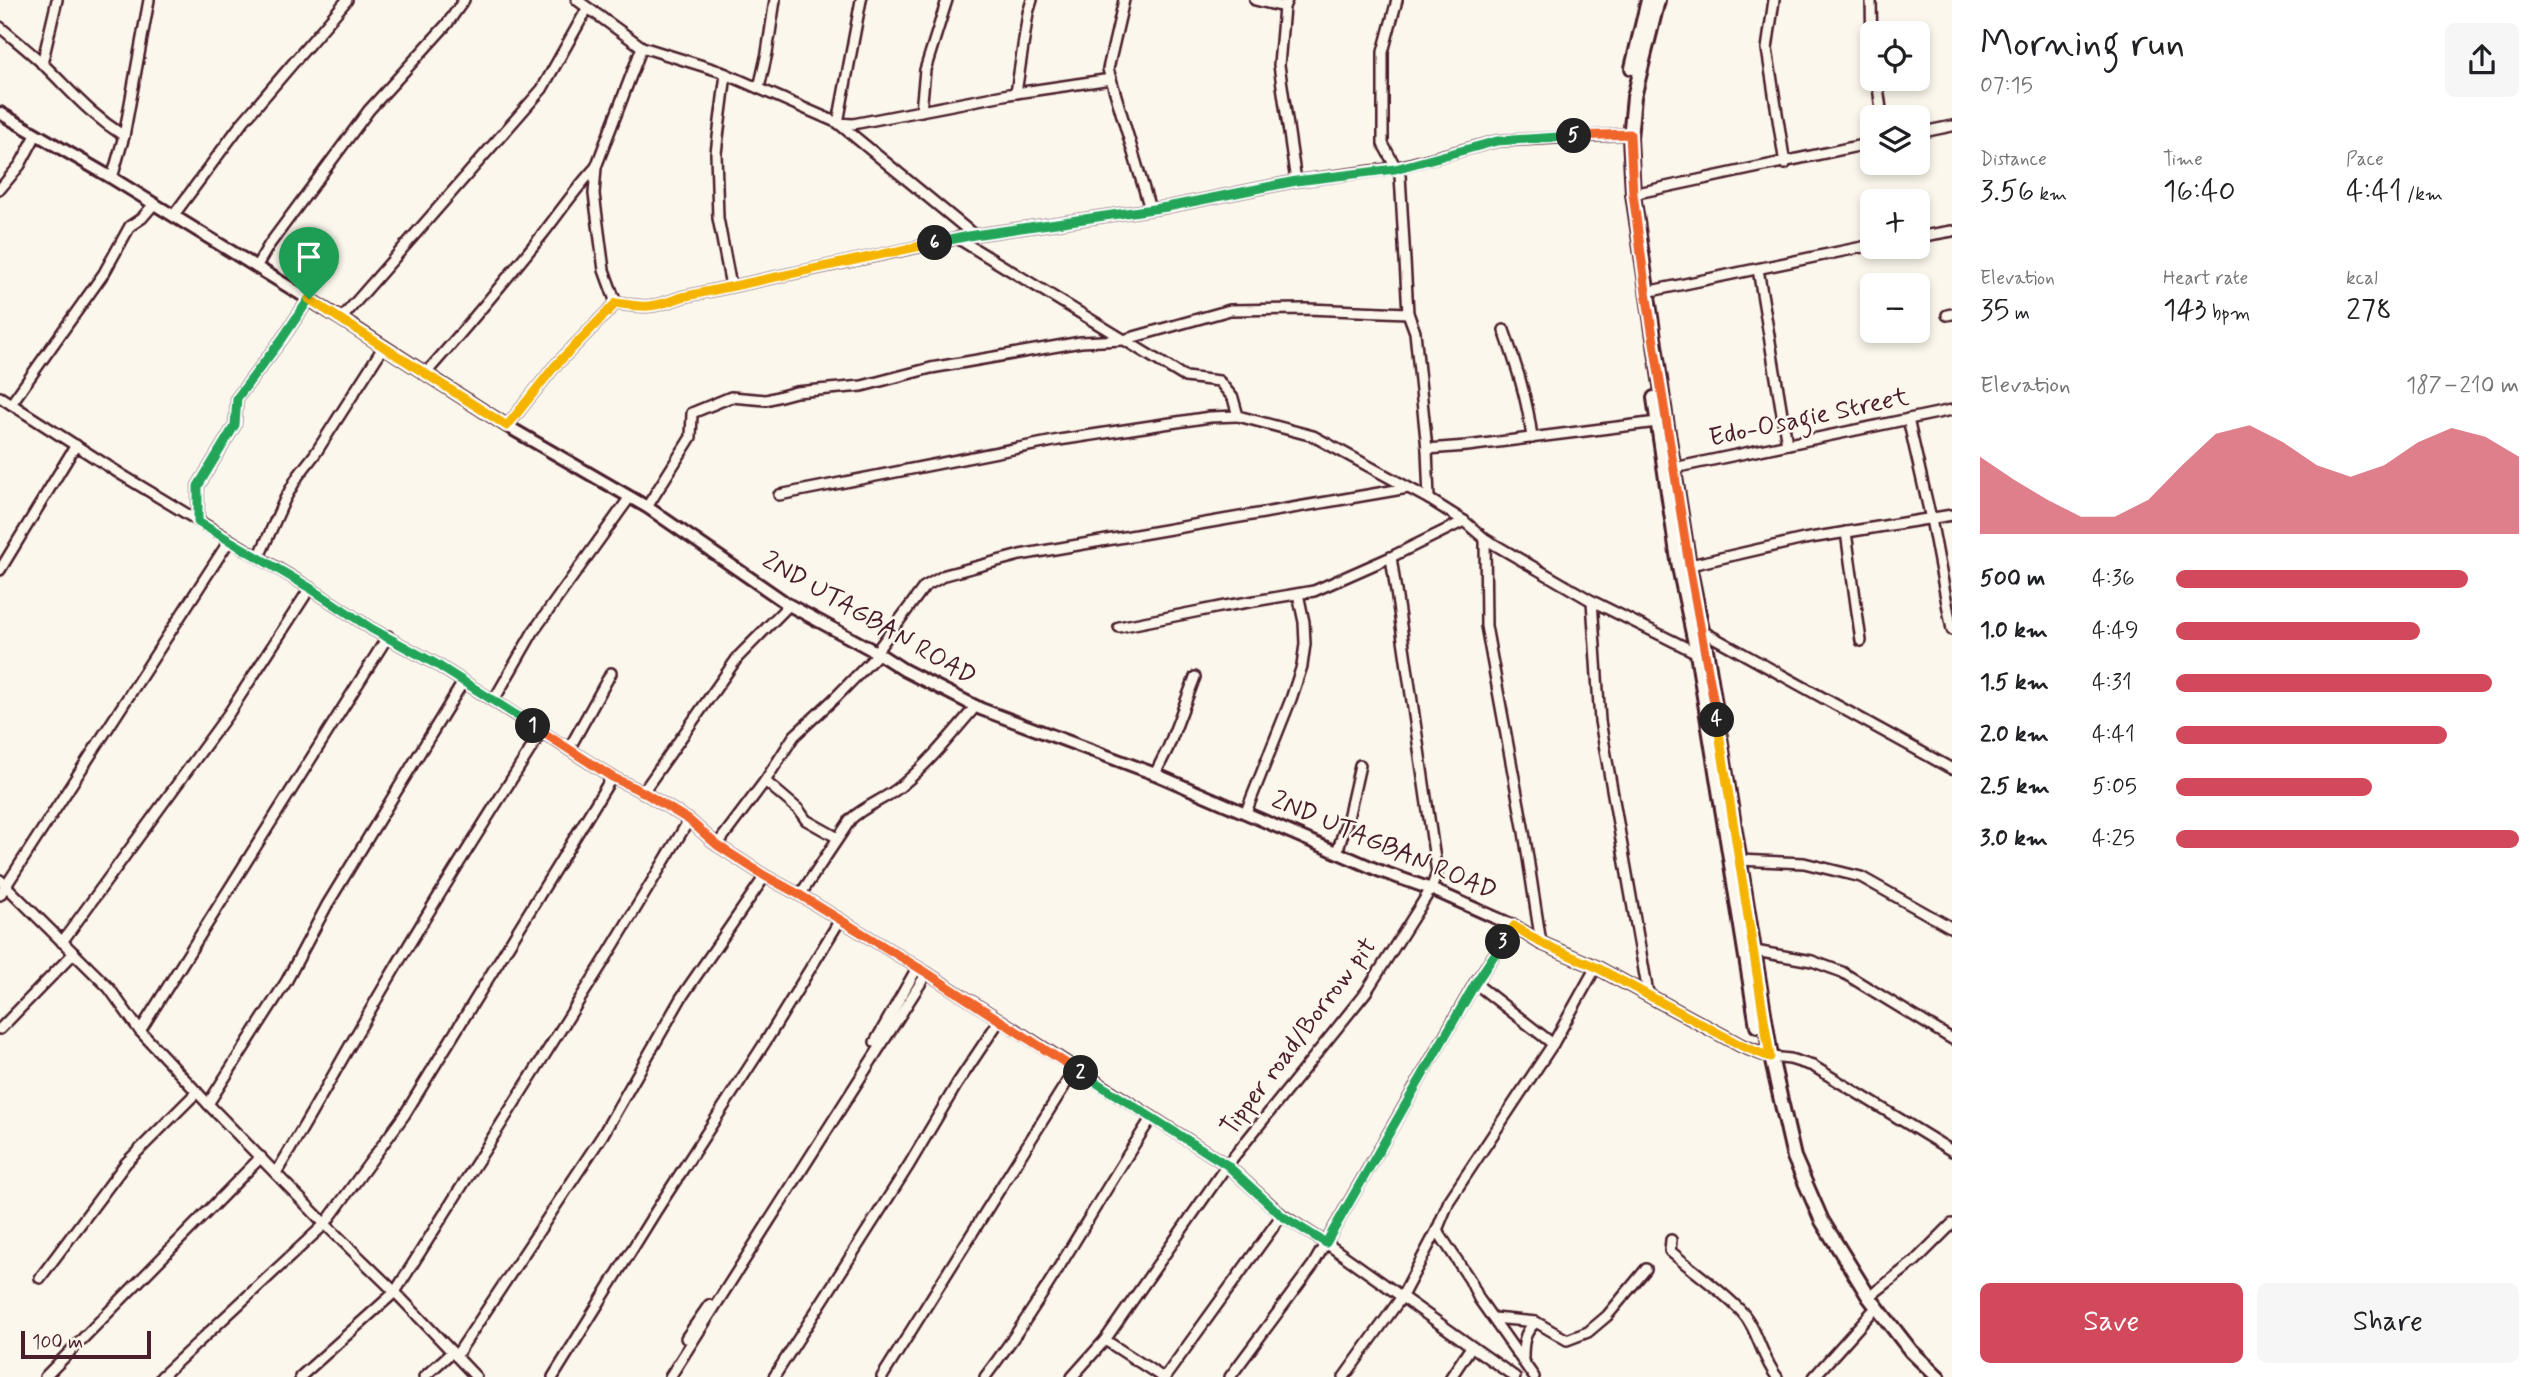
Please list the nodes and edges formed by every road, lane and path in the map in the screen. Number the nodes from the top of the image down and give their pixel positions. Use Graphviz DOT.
graph roads {
  1 [pos="57,0"];
  2 [pos="149,0"];
  3 [pos="347,0"];
  4 [pos="464,0"];
  5 [pos="577,0"];
  6 [pos="775,0"];
  7 [pos="861,0"];
  8 [pos="947,0"];
  9 [pos="1032,0"];
  10 [pos="1125,0"];
  11 [pos="1255,0"];
  12 [pos="1397,0"];
  13 [pos="1648,0"];
  14 [pos="1658,0"];
  15 [pos="1774,0"];
  16 [pos="1871,0"];
  17 [pos="1285,4"];
  18 [pos="587,9"];
  19 [pos="1871,21"];
  20 [pos="0,27"];
  21 [pos="642,47"];
  22 [pos="42,64"];
  23 [pos="726,74"];
  24 [pos="1111,79"];
  25 [pos="759,88"];
  26 [pos="1016,93"];
  27 [pos="921,111"];
  28 [pos="0,113"];
  29 [pos="838,123"];
  30 [pos="1952,126"];
  31 [pos="1930,131"];
  32 [pos="1626,134"];
  33 [pos="36,135"];
  34 [pos="124,136"];
  35 [pos="1860,146"];
  36 [pos="1785,164"];
  37 [pos="596,167"];
  38 [pos="1395,169"];
  39 [pos="112,178"];
  40 [pos="1296,181"];
  41 [pos="0,189"];
  42 [pos="1633,194"];
  43 [pos="154,204"];
  44 [pos="1150,209"];
  45 [pos="173,216"];
  46 [pos="1952,231"];
  47 [pos="974,235"];
  48 [pos="1930,235"];
  49 [pos="957,238"];
  50 [pos="1860,248"];
  51 [pos="256,267"];
  52 [pos="1758,269"];
  53 [pos="731,286"];
  54 [pos="1646,292"];
  55 [pos="309,299"];
  56 [pos="616,303"];
  57 [pos="1408,313"];
  58 [pos="341,319"];
  59 [pos="1504,330"];
  60 [pos="1123,340"];
  61 [pos="384,346"];
  62 [pos="426,373"];
  63 [pos="0,397"];
  64 [pos="11,404"];
  65 [pos="1952,410"];
  66 [pos="1238,416"];
  67 [pos="1908,419"];
  68 [pos="1657,422"];
  69 [pos="507,426"];
  70 [pos="1532,438"];
  71 [pos="1787,444"];
  72 [pos="76,445"];
  73 [pos="1427,449"];
  74 [pos="1674,468"];
  75 [pos="1408,488"];
  76 [pos="779,495"];
  77 [pos="630,497"];
  78 [pos="1429,499"];
  79 [pos="647,507"];
  80 [pos="1952,515"];
  81 [pos="1931,519"];
  82 [pos="1464,521"];
  83 [pos="198,522"];
  84 [pos="1846,532"];
  85 [pos="1485,539"];
  86 [pos="229,541"];
  87 [pos="259,557"];
  88 [pos="1391,557"];
  89 [pos="1684,566"];
  90 [pos="0,570"];
  91 [pos="310,588"];
  92 [pos="1298,594"];
  93 [pos="1592,601"];
  94 [pos="789,605"];
  95 [pos="1119,627"];
  96 [pos="1952,630"];
  97 [pos="1702,631"];
  98 [pos="388,636"];
  99 [pos="1861,641"];
  100 [pos="877,653"];
  101 [pos="1697,653"];
  102 [pos="611,673"];
  103 [pos="1195,677"];
  104 [pos="463,682"];
  105 [pos="494,700"];
  106 [pos="976,706"];
  107 [pos="542,731"];
  108 [pos="569,749"];
  109 [pos="1360,765"];
  110 [pos="1952,768"];
  111 [pos="1155,774"];
  112 [pos="612,777"];
  113 [pos="765,781"];
  114 [pos="643,792"];
  115 [pos="1246,812"];
  116 [pos="689,820"];
  117 [pos="838,838"];
  118 [pos="717,845"];
  119 [pos="1336,852"];
  120 [pos="1738,860"];
  121 [pos="765,876"];
  122 [pos="2,888"];
  123 [pos="1431,889"];
  124 [pos="800,895"];
  125 [pos="840,920"];
  126 [pos="1514,926"];
  127 [pos="1952,928"];
  128 [pos="62,942"];
  129 [pos="1541,943"];
  130 [pos="1755,951"];
  131 [pos="74,953"];
  132 [pos="1596,967"];
  133 [pos="918,968"];
  134 [pos="927,973"];
  135 [pos="1475,984"];
  136 [pos="1648,993"];
  137 [pos="999,1021"];
  138 [pos="0,1029"];
  139 [pos="140,1031"];
  140 [pos="1952,1039"];
  141 [pos="1553,1044"];
  142 [pos="1767,1057"];
  143 [pos="1074,1069"];
  144 [pos="197,1091"];
  145 [pos="208,1104"];
  146 [pos="1152,1117"];
  147 [pos="1952,1151"];
  148 [pos="261,1157"];
  149 [pos="1227,1165"];
  150 [pos="276,1173"];
  151 [pos="1282,1216"];
  152 [pos="325,1224"];
  153 [pos="1952,1224"];
  154 [pos="1437,1230"];
  155 [pos="1671,1240"];
  156 [pos="1326,1243"];
  157 [pos="1646,1269"];
  158 [pos="40,1278"];
  159 [pos="395,1292"];
  160 [pos="1869,1297"];
  161 [pos="1401,1298"];
  162 [pos="1872,1312"];
  163 [pos="1493,1318"];
  164 [pos="1536,1322"];
  165 [pos="686,1338"];
  166 [pos="1105,1340"];
  167 [pos="1471,1347"];
  168 [pos="454,1354"];
  169 [pos="1523,1359"];
  170 [pos="45,1377"];
  171 [pos="161,1377"];
  172 [pos="300,1377"];
  173 [pos="424,1377"];
  174 [pos="476,1377"];
  175 [pos="553,1377"];
  176 [pos="670,1377"];
  177 [pos="774,1377"];
  178 [pos="882,1377"];
  179 [pos="985,1377"];
  180 [pos="1072,1377"];
  181 [pos="1164,1377"];
  182 [pos="1230,1377"];
  183 [pos="1344,1377"];
  184 [pos="1451,1377"];
  185 [pos="1515,1377"];
  186 [pos="1534,1377"];
  187 [pos="1777,1377"];
  188 [pos="1814,1377"];
  189 [pos="1927,1377"];
  190 [pos="1938,1377"];
  1 -- 22 [label="street"];
  2 -- 34 [label="street"];
  3 -- 45 [label="street"];
  4 -- 51 [label="street"];
  5 -- 18 [label="street"];
  6 -- 25 [label="street"];
  7 -- 29 [label="street"];
  8 -- 27 [label="street"];
  9 -- 26 [label="street"];
  10 -- 24 [label="street"];
  11 -- 17 [label="street"];
  12 -- 38 [label="street"];
  13 -- 32 [label="main road"];
  14 -- 32 [label="main road"];
  15 -- 36 [label="street"];
  16 -- 19 [label="street"];
  17 -- 40 [label="street"];
  18 -- 21 [label="street"];
  18 -- 58 [label="street"];
  20 -- 22 [label="street"];
  21 -- 23 [label="street"];
  21 -- 37 [label="street"];
  22 -- 34 [label="street"];
  23 -- 25 [label="street"];
  23 -- 53 [label="street"];
  24 -- 26 [label="street"];
  24 -- 44 [label="street"];
  25 -- 29 [label="street"];
  26 -- 27 [label="street"];
  27 -- 29 [label="street"];
  28 -- 33 [label="street, 2ND UTAGBAN ROAD"];
  29 -- 47 [label="street"];
  30 -- 31 [label="street"];
  32 -- 38 [label="street"];
  32 -- 42 [label="main road"];
  32 -- 68 [label="main road"];
  33 -- 39 [label="street, 2ND UTAGBAN ROAD"];
  33 -- 41 [label="street"];
  34 -- 39 [label="street"];
  35 -- 42 [label="street"];
  37 -- 56 [label="street"];
  37 -- 62 [label="street"];
  38 -- 40 [label="street"];
  38 -- 57 [label="street"];
  39 -- 43 [label="street, 2ND UTAGBAN ROAD"];
  40 -- 44 [label="street"];
  42 -- 54 [label="main road"];
  43 -- 45 [label="street, 2ND UTAGBAN ROAD"];
  43 -- 64 [label="street"];
  44 -- 47 [label="street"];
  45 -- 51 [label="street, 2ND UTAGBAN ROAD"];
  46 -- 48 [label="street"];
  47 -- 49 [label="street"];
  49 -- 53 [label="street"];
  49 -- 60 [label="street"];
  50 -- 52 [label="street"];
  51 -- 55 [label="street, 2ND UTAGBAN ROAD"];
  52 -- 54 [label="street"];
  52 -- 71 [label="street"];
  53 -- 56 [label="street"];
  54 -- 74 [label="main road"];
  55 -- 58 [label="street, 2ND UTAGBAN ROAD"];
  55 -- 83 [label="street"];
  56 -- 69 [label="street"];
  57 -- 60 [label="street"];
  57 -- 73 [label="street"];
  58 -- 61 [label="street, 2ND UTAGBAN ROAD"];
  59 -- 70 [label="street"];
  60 -- 66 [label="street"];
  60 -- 79 [label="street"];
  61 -- 62 [label="street, 2ND UTAGBAN ROAD"];
  61 -- 87 [label="street"];
  62 -- 69 [label="street, 2ND UTAGBAN ROAD"];
  63 -- 64 [label="street"];
  64 -- 72 [label="street"];
  65 -- 67 [label="street, Edo-Osagie Street"];
  66 -- 75 [label="street"];
  66 -- 76 [label="street"];
  67 -- 71 [label="street, Edo-Osagie Street"];
  67 -- 81 [label="street"];
  68 -- 70 [label="street"];
  68 -- 89 [label="main road"];
  69 -- 77 [label="street, 2ND UTAGBAN ROAD"];
  70 -- 73 [label="street"];
  71 -- 74 [label="street, Edo-Osagie Street"];
  72 -- 83 [label="street"];
  72 -- 90 [label="street"];
  73 -- 78 [label="street"];
  74 -- 89 [label="main road"];
  75 -- 78 [label="street"];
  75 -- 100 [label="street"];
  77 -- 79 [label="street, 2ND UTAGBAN ROAD"];
  77 -- 105 [label="street"];
  78 -- 82 [label="street"];
  79 -- 94 [label="street, 2ND UTAGBAN ROAD"];
  80 -- 81 [label="street"];
  81 -- 84 [label="street"];
  81 -- 96 [label="street"];
  82 -- 85 [label="street"];
  82 -- 88 [label="street"];
  83 -- 86 [label="street"];
  84 -- 89 [label="street"];
  84 -- 99 [label="street"];
  85 -- 93 [label="street"];
  85 -- 129 [label="street"];
  86 -- 87 [label="street"];
  86 -- 122 [label="street"];
  87 -- 91 [label="street"];
  88 -- 92 [label="street"];
  88 -- 123 [label="street"];
  89 -- 97 [label="main road"];
  89 -- 101 [label="main road"];
  91 -- 98 [label="street"];
  91 -- 128 [label="street"];
  92 -- 95 [label="street"];
  92 -- 115 [label="street"];
  93 -- 101 [label="street"];
  93 -- 136 [label="street"];
  94 -- 100 [label="street, 2ND UTAGBAN ROAD"];
  94 -- 114 [label="street"];
  97 -- 110 [label="street"];
  97 -- 120 [label="main road"];
  98 -- 104 [label="street"];
  98 -- 139 [label="street"];
  100 -- 106 [label="street, 2ND UTAGBAN ROAD"];
  100 -- 113 [label="street"];
  101 -- 142 [label="main road"];
  102 -- 108 [label="street"];
  103 -- 111 [label="street"];
  104 -- 105 [label="street"];
  104 -- 145 [label="street"];
  105 -- 107 [label="street"];
  106 -- 111 [label="street, 2ND UTAGBAN ROAD"];
  106 -- 117 [label="street"];
  107 -- 108 [label="street"];
  107 -- 150 [label="street"];
  108 -- 112 [label="street"];
  109 -- 119 [label="street"];
  111 -- 115 [label="street, 2ND UTAGBAN ROAD"];
  112 -- 114 [label="street"];
  112 -- 152 [label="street"];
  113 -- 117 [label="street"];
  113 -- 118 [label="street"];
  114 -- 116 [label="street"];
  115 -- 119 [label="street, 2ND UTAGBAN ROAD"];
  116 -- 118 [label="street"];
  116 -- 159 [label="street"];
  117 -- 124 [label="street"];
  118 -- 121 [label="street"];
  119 -- 123 [label="street, 2ND UTAGBAN ROAD"];
  120 -- 127 [label="street"];
  120 -- 130 [label="main road"];
  121 -- 124 [label="street"];
  121 -- 168 [label="street"];
  122 -- 128 [label="street"];
  123 -- 126 [label="street, 2ND UTAGBAN ROAD"];
  123 -- 149 [label="street, Tipper road/Borrow pit"];
  124 -- 125 [label="street"];
  125 -- 133 [label="street"];
  125 -- 175 [label="street"];
  126 -- 129 [label="street, 2ND UTAGBAN ROAD"];
  126 -- 135 [label="street"];
  128 -- 131 [label="street"];
  129 -- 132 [label="street, 2ND UTAGBAN ROAD"];
  130 -- 140 [label="street"];
  130 -- 142 [label="main road"];
  131 -- 138 [label="street"];
  131 -- 139 [label="street"];
  132 -- 136 [label="street, 2ND UTAGBAN ROAD"];
  132 -- 141 [label="street"];
  133 -- 134 [label="street"];
  133 -- 165 [label="street"];
  134 -- 137 [label="street"];
  134 -- 176 [label="street"];
  135 -- 141 [label="street"];
  135 -- 156 [label="street"];
  136 -- 142 [label="street, 2ND UTAGBAN ROAD"];
  137 -- 143 [label="street"];
  137 -- 177 [label="street"];
  139 -- 144 [label="street"];
  141 -- 154 [label="street"];
  142 -- 147 [label="street"];
  142 -- 160 [label="main road"];
  142 -- 162 [label="main road"];
  143 -- 146 [label="street"];
  143 -- 178 [label="street"];
  144 -- 145 [label="street"];
  144 -- 158 [label="street"];
  145 -- 148 [label="street"];
  146 -- 149 [label="street"];
  146 -- 179 [label="street"];
  148 -- 150 [label="street"];
  148 -- 170 [label="street"];
  149 -- 151 [label="street"];
  149 -- 166 [label="street, Tipper road/Borrow pit"];
  150 -- 152 [label="street"];
  151 -- 156 [label="street"];
  151 -- 181 [label="street"];
  152 -- 159 [label="street"];
  152 -- 171 [label="street"];
  153 -- 160 [label="street"];
  154 -- 161 [label="street"];
  154 -- 163 [label="street"];
  155 -- 187 [label="street"];
  156 -- 161 [label="street"];
  156 -- 182 [label="street"];
  157 -- 164 [label="street"];
  159 -- 168 [label="street"];
  159 -- 172 [label="street"];
  160 -- 190 [label="main road"];
  161 -- 167 [label="street"];
  161 -- 183 [label="street"];
  162 -- 188 [label="street"];
  162 -- 189 [label="main road"];
  163 -- 164 [label="street"];
  163 -- 169 [label="street"];
  164 -- 169 [label="street"];
  166 -- 180 [label="street, Tipper road/Borrow pit"];
  166 -- 181 [label="street"];
  167 -- 184 [label="street"];
  167 -- 185 [label="street"];
  168 -- 173 [label="street"];
  168 -- 174 [label="street"];
  169 -- 186 [label="street"];
}
